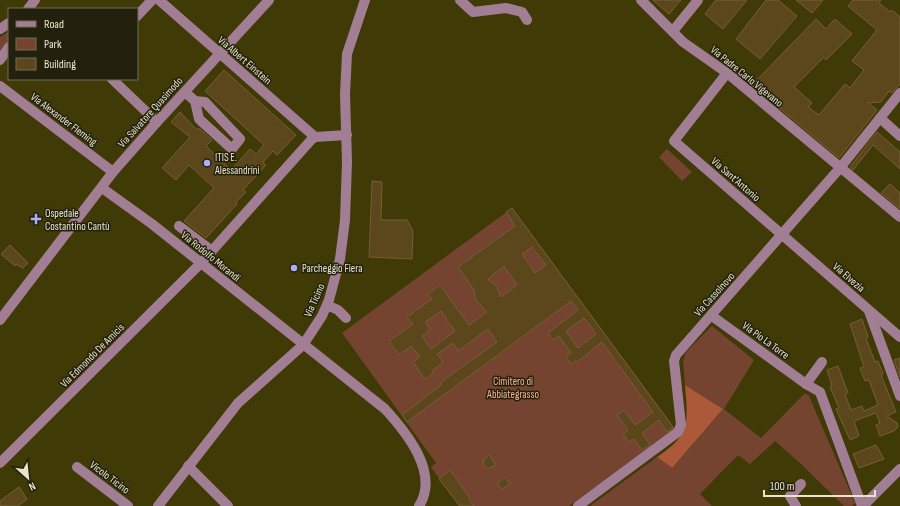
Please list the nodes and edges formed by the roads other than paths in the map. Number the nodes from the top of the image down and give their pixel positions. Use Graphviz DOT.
graph roads {
  1 [pos="152,0"];
  2 [pos="159,0"];
  3 [pos="269,0"];
  4 [pos="365,0"];
  5 [pos="460,0"];
  6 [pos="641,0"];
  7 [pos="698,0"];
  8 [pos="138,15"];
  9 [pos="527,20"];
  10 [pos="673,31"];
  11 [pos="8,48"];
  12 [pos="220,54"];
  13 [pos="0,60"];
  14 [pos="727,73"];
  15 [pos="113,80"];
  16 [pos="0,86"];
  17 [pos="185,92"];
  18 [pos="900,93"];
  19 [pos="195,101"];
  20 [pos="880,118"];
  21 [pos="157,122"];
  22 [pos="347,135"];
  23 [pos="900,136"];
  24 [pos="315,137"];
  25 [pos="840,168"];
  26 [pos="113,172"];
  27 [pos="102,188"];
  28 [pos="900,217"];
  29 [pos="179,226"];
  30 [pos="782,235"];
  31 [pos="212,252"];
  32 [pos="201,263"];
  33 [pos="327,305"];
  34 [pos="868,309"];
  35 [pos="712,316"];
  36 [pos="346,318"];
  37 [pos="0,320"];
  38 [pos="900,337"];
  39 [pos="303,345"];
  40 [pos="822,362"];
  41 [pos="806,384"];
  42 [pos="900,396"];
  43 [pos="1,459"];
  44 [pos="188,466"];
  45 [pos="77,467"];
  46 [pos="900,469"];
  47 [pos="800,484"];
  48 [pos="794,505"];
  49 [pos="128,506"];
  50 [pos="158,506"];
  51 [pos="228,506"];
  52 [pos="419,506"];
  53 [pos="578,506"];
  54 [pos="863,506"];
  1 -- 8 [label="street"];
  2 -- 12 [label="street, Via Albert Einstein"];
  3 -- 12 [label="street, Via Salvatore Quasimodo"];
  4 -- 22 [label="street, Via Ticino"];
  5 -- 9 [label="street"];
  6 -- 10 [label="street, Via Padre Carlo Vigevano"];
  7 -- 10 [label="street"];
  10 -- 14 [label="street, Via Padre Carlo Vigevano"];
  11 -- 13 [label="street"];
  12 -- 17 [label="street, Via Salvatore Quasimodo"];
  12 -- 24 [label="street, Via Albert Einstein"];
  14 -- 25 [label="street, Via Padre Carlo Vigevano"];
  14 -- 30 [label="street, Via Sant'Antonio"];
  15 -- 21 [label="street"];
  16 -- 26 [label="street, Via Alexander Fleming"];
  17 -- 19 [label="street"];
  17 -- 21 [label="street, Via Salvatore Quasimodo"];
  18 -- 20 [label="street, Via Cassolnovo"];
  19 -- 19 [label="street"];
  20 -- 23 [label="street"];
  20 -- 25 [label="street, Via Cassolnovo"];
  21 -- 26 [label="street, Via Salvatore Quasimodo"];
  22 -- 24 [label="street"];
  22 -- 33 [label="street, Via Ticino"];
  24 -- 31 [label="street, Via Edmondo De Amicis"];
  25 -- 28 [label="street, Via Padre Carlo Vigevano"];
  25 -- 30 [label="street, Via Cassolnovo"];
  26 -- 27 [label="street, Via Salvatore Quasimodo"];
  27 -- 32 [label="street, Via Rodolfo Morandi"];
  27 -- 37 [label="street, Via Salvatore Quasimodo"];
  29 -- 31 [label="street"];
  30 -- 34 [label="street, Via Elvezia"];
  30 -- 35 [label="street, Via Cassolnovo"];
  31 -- 32 [label="street, Via Edmondo De Amicis"];
  32 -- 39 [label="street, Via Rodolfo Morandi"];
  32 -- 43 [label="street, Via Edmondo De Amicis"];
  33 -- 36 [label="street"];
  33 -- 39 [label="street, Via Ticino"];
  34 -- 38 [label="street, Via Elvezia"];
  34 -- 42 [label="street"];
  35 -- 41 [label="street, Via Pio La Torre"];
  35 -- 53 [label="street, Via Cassolnovo"];
  39 -- 44 [label="street, Via Ticino"];
  39 -- 52 [label="street, Via Rodolfo Morandi"];
  40 -- 41 [label="street"];
  41 -- 54 [label="street, Via Pio La Torre"];
  44 -- 50 [label="street, Via Ticino"];
  44 -- 51 [label="street"];
  45 -- 49 [label="street, Vicolo Ticino"];
  46 -- 54 [label="street"];
  47 -- 48 [label="street"];
}
